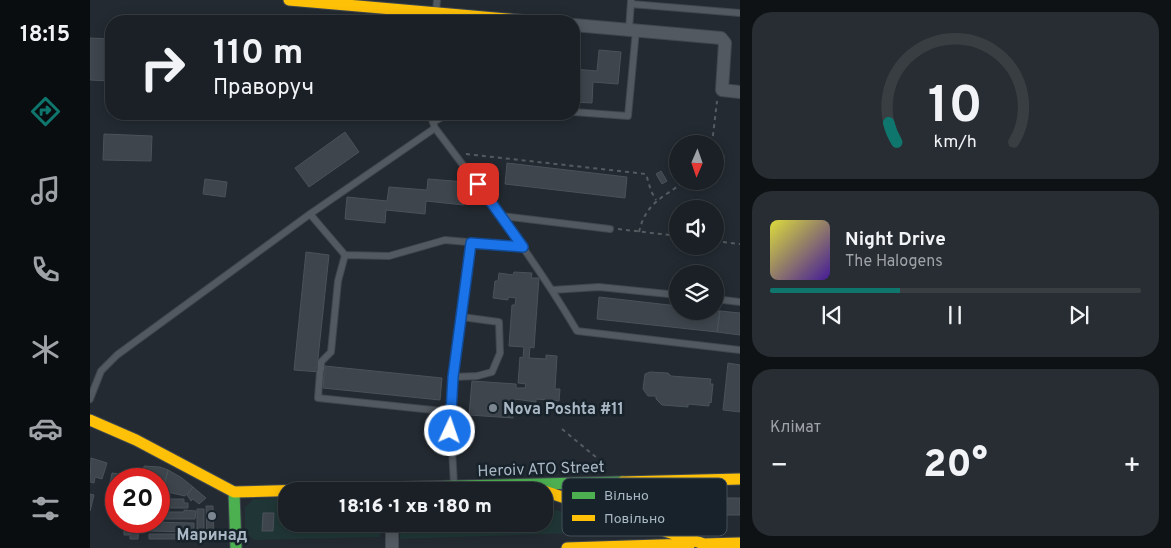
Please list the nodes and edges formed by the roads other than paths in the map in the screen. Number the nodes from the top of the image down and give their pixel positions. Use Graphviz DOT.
graph roads {
  1 [pos="294,0"];
  2 [pos="437,0"];
  3 [pos="631,2"];
  4 [pos="436,13"];
  5 [pos="740,13"];
  6 [pos="409,15"];
  7 [pos="423,15"];
  8 [pos="460,15"];
  9 [pos="580,26"];
  10 [pos="633,30"];
  11 [pos="740,92"];
  12 [pos="580,112"];
  13 [pos="432,120"];
  14 [pos="440,120"];
  15 [pos="434,125"];
  16 [pos="310,214"];
  17 [pos="501,216"];
  18 [pos="610,229"];
  19 [pos="471,243"];
  20 [pos="523,247"];
  21 [pos="345,255"];
  22 [pos="552,290"];
  23 [pos="669,294"];
  24 [pos="724,300"];
  25 [pos="740,302"];
  26 [pos="462,317"];
  27 [pos="740,350"];
  28 [pos="453,377"];
  29 [pos="90,399"];
  30 [pos="452,412"];
  31 [pos="90,420"];
  32 [pos="727,478"];
  33 [pos="740,478"];
  34 [pos="454,482"];
  35 [pos="278,491"];
  36 [pos="234,492"];
  37 [pos="392,532"];
  38 [pos="680,536"];
  39 [pos="740,543"];
  40 [pos="704,544"];
  41 [pos="236,548"];
  42 [pos="392,548"];
  43 [pos="567,548"];
  1 -- 6 [label="main road"];
  2 -- 4 [label="lane"];
  3 -- 5 [label="lane"];
  3 -- 10 [label="lane"];
  4 -- 7 [label="main road"];
  4 -- 8 [label="main road"];
  9 -- 10 [label="street"];
  10 -- 11 [label="street"];
  10 -- 12 [label="lane"];
  13 -- 15 [label="lane"];
  14 -- 15 [label="lane"];
  15 -- 16 [label="lane"];
  15 -- 17 [label="lane"];
  16 -- 21 [label="lane"];
  16 -- 29 [label="lane"];
  17 -- 18 [label="lane"];
  17 -- 20 [label="lane"];
  19 -- 20 [label="lane"];
  19 -- 21 [label="lane"];
  19 -- 26 [label="lane"];
  20 -- 22 [label="lane"];
  21 -- 30 [label="lane"];
  22 -- 23 [label="lane"];
  22 -- 27 [label="lane"];
  24 -- 25 [label="lane"];
  26 -- 28 [label="lane"];
  26 -- 28 [label="lane"];
  28 -- 30 [label="lane"];
  30 -- 34 [label="lane"];
  31 -- 36 [label="main road, Heroiv ATO Street"];
  32 -- 33 [label="main road, Heroiv ATO Street"];
  35 -- 36 [label="main road, Heroiv ATO Street"];
  36 -- 41 [label="main road"];
  37 -- 42 [label="street"];
  38 -- 40 [label="main road"];
  39 -- 40 [label="main road"];
  40 -- 43 [label="main road"];
}
